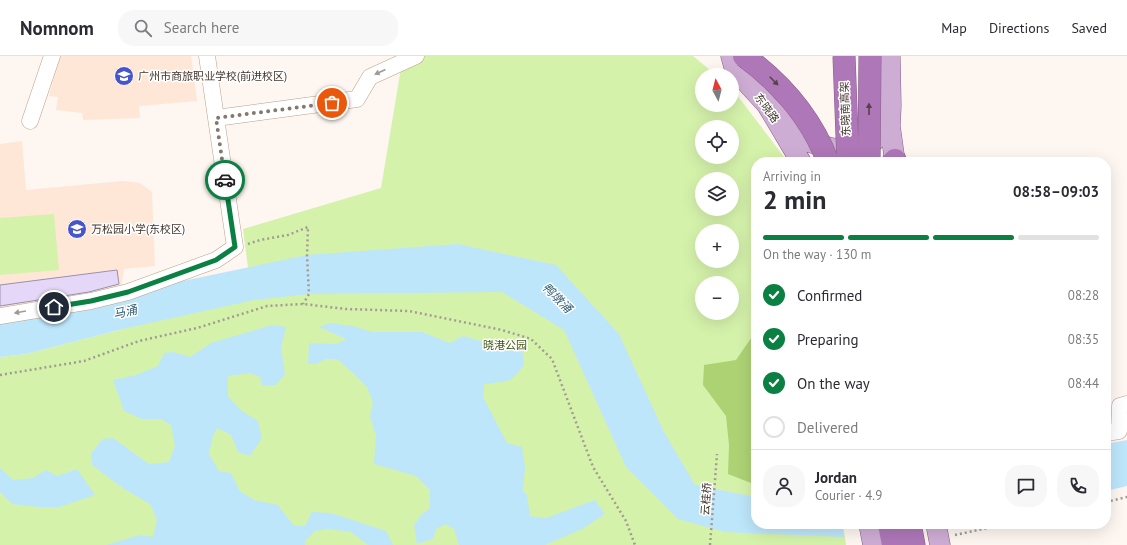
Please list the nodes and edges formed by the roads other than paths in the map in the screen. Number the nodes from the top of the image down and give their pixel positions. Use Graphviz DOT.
graph roads {
  1 [pos="52,56"];
  2 [pos="207,56"];
  3 [pos="416,56"];
  4 [pos="718,56"];
  5 [pos="844,56"];
  6 [pos="870,56"];
  7 [pos="890,56"];
  8 [pos="737,61"];
  9 [pos="767,105"];
  10 [pos="216,118"];
  11 [pos="30,121"];
  12 [pos="890,126"];
  13 [pos="798,157"];
  14 [pos="826,157"];
  15 [pos="848,157"];
  16 [pos="869,157"];
  17 [pos="894,157"];
  18 [pos="0,316"];
  19 [pos="1127,404"];
  20 [pos="1111,432"];
  21 [pos="911,529"];
  22 [pos="926,529"];
  23 [pos="935,538"];
  24 [pos="914,545"];
  1 -- 11 [label="street"];
  2 -- 10 [label="street"];
  3 -- 10 [label="street, one-way"];
  4 -- 8 [label="main road, 东晓路"];
  5 -- 15 [label="highway, 东晓南高架, bridge"];
  16 -- 6 [label="highway, 东晓南高架, one-way, bridge"];
  7 -- 12 [label="main road"];
  8 -- 9 [label="main road, 东晓路"];
  8 -- 14 [label="highway, one-way, bridge"];
  9 -- 12 [label="main road"];
  9 -- 13 [label="main road, 东晓路"];
  10 -- 18 [label="street, one-way"];
  12 -- 17 [label="main road"];
  19 -- 20 [label="street"];
  21 -- 24 [label="highway"];
  22 -- 23 [label="highway"];
}
